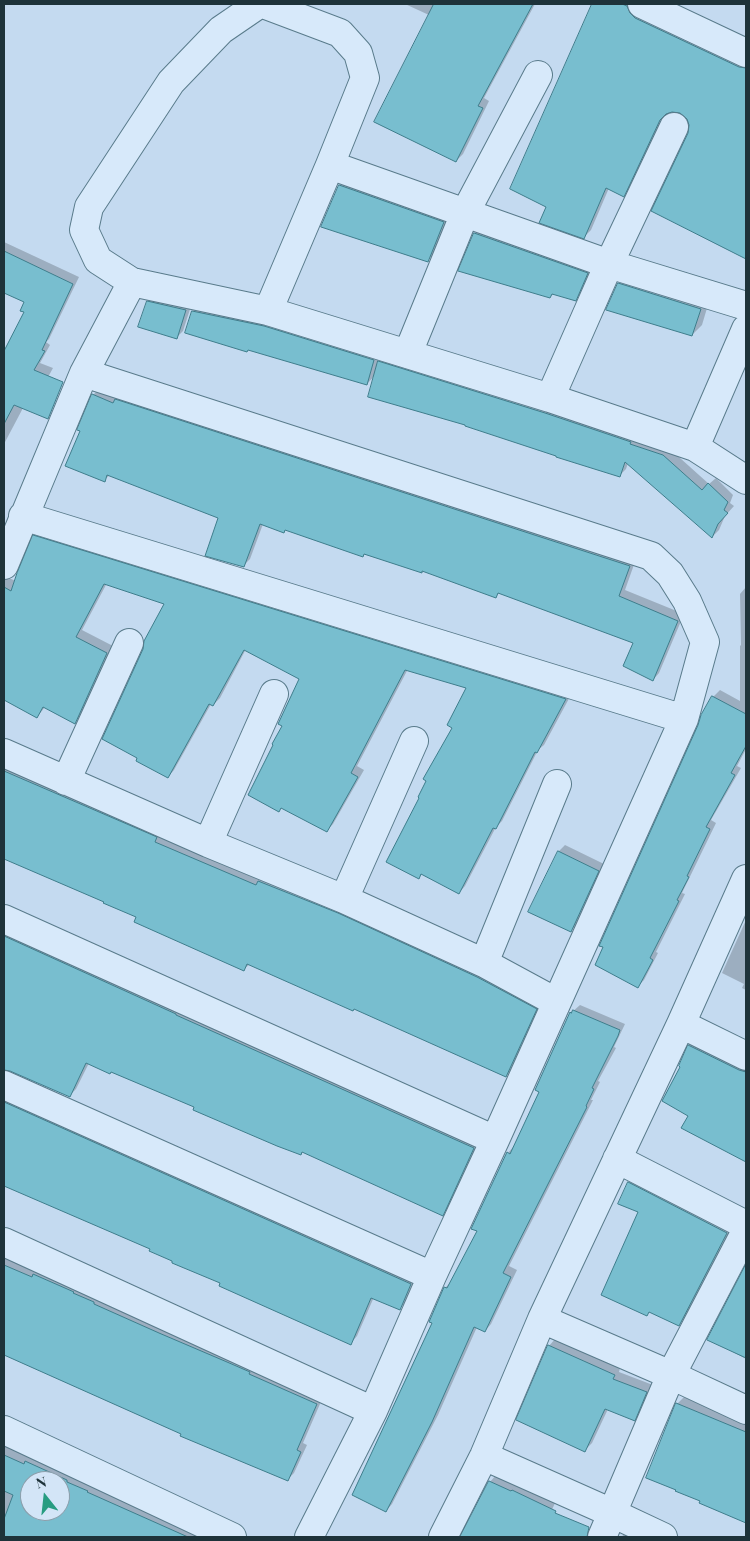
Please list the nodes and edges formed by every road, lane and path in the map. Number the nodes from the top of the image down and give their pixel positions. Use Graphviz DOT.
graph roads {
  1 [pos="259,4"];
  2 [pos="263,4"];
  3 [pos="642,4"];
  4 [pos="746,54"];
  5 [pos="538,75"];
  6 [pos="674,127"];
  7 [pos="330,165"];
  8 [pos="465,213"];
  9 [pos="609,264"];
  10 [pos="132,282"];
  11 [pos="746,306"];
  12 [pos="268,311"];
  13 [pos="746,329"];
  14 [pos="408,353"];
  15 [pos="84,373"];
  16 [pos="550,398"];
  17 [pos="695,447"];
  18 [pos="746,480"];
  19 [pos="23,516"];
  20 [pos="4,565"];
  21 [pos="129,643"];
  22 [pos="274,694"];
  23 [pos="684,719"];
  24 [pos="414,741"];
  25 [pos="4,753"];
  26 [pos="66,781"];
  27 [pos="557,784"];
  28 [pos="208,843"];
  29 [pos="745,887"];
  30 [pos="344,899"];
  31 [pos="4,918"];
  32 [pos="484,963"];
  33 [pos="556,1002"];
  34 [pos="681,1024"];
  35 [pos="746,1056"];
  36 [pos="4,1085"];
  37 [pos="496,1140"];
  38 [pos="617,1159"];
  39 [pos="746,1225"];
  40 [pos="746,1231"];
  41 [pos="4,1242"];
  42 [pos="432,1276"];
  43 [pos="542,1319"];
  44 [pos="671,1375"];
  45 [pos="746,1410"];
  46 [pos="373,1411"];
  47 [pos="4,1430"];
  48 [pos="484,1456"];
  49 [pos="607,1525"];
  50 [pos="232,1537"];
  51 [pos="309,1537"];
  52 [pos="443,1537"];
  53 [pos="663,1537"];
  1 -- 10 [label="street"];
  2 -- 7 [label="street"];
  3 -- 4 [label="street"];
  5 -- 8 [label="street"];
  6 -- 9 [label="street"];
  7 -- 8 [label="street"];
  7 -- 12 [label="street"];
  8 -- 9 [label="street"];
  8 -- 14 [label="street"];
  9 -- 11 [label="street"];
  9 -- 16 [label="street"];
  10 -- 12 [label="street"];
  10 -- 15 [label="street"];
  12 -- 14 [label="street"];
  13 -- 17 [label="street"];
  14 -- 16 [label="street"];
  15 -- 19 [label="street"];
  15 -- 23 [label="street"];
  16 -- 17 [label="street"];
  17 -- 18 [label="street"];
  19 -- 20 [label="street"];
  19 -- 23 [label="street"];
  21 -- 26 [label="street"];
  22 -- 28 [label="street"];
  23 -- 33 [label="street"];
  24 -- 30 [label="street"];
  25 -- 26 [label="street"];
  26 -- 28 [label="street"];
  27 -- 32 [label="street"];
  28 -- 30 [label="street"];
  29 -- 34 [label="street"];
  30 -- 32 [label="street"];
  31 -- 37 [label="street"];
  32 -- 33 [label="street"];
  33 -- 37 [label="street"];
  34 -- 35 [label="street"];
  34 -- 38 [label="street"];
  36 -- 42 [label="street"];
  37 -- 42 [label="street"];
  38 -- 39 [label="street"];
  38 -- 43 [label="street"];
  40 -- 44 [label="street"];
  41 -- 46 [label="street"];
  42 -- 46 [label="street"];
  43 -- 44 [label="street"];
  43 -- 48 [label="street"];
  44 -- 45 [label="street"];
  44 -- 49 [label="street"];
  46 -- 51 [label="street"];
  47 -- 50 [label="street"];
  48 -- 49 [label="street"];
  48 -- 52 [label="street"];
  49 -- 53 [label="street"];
}
